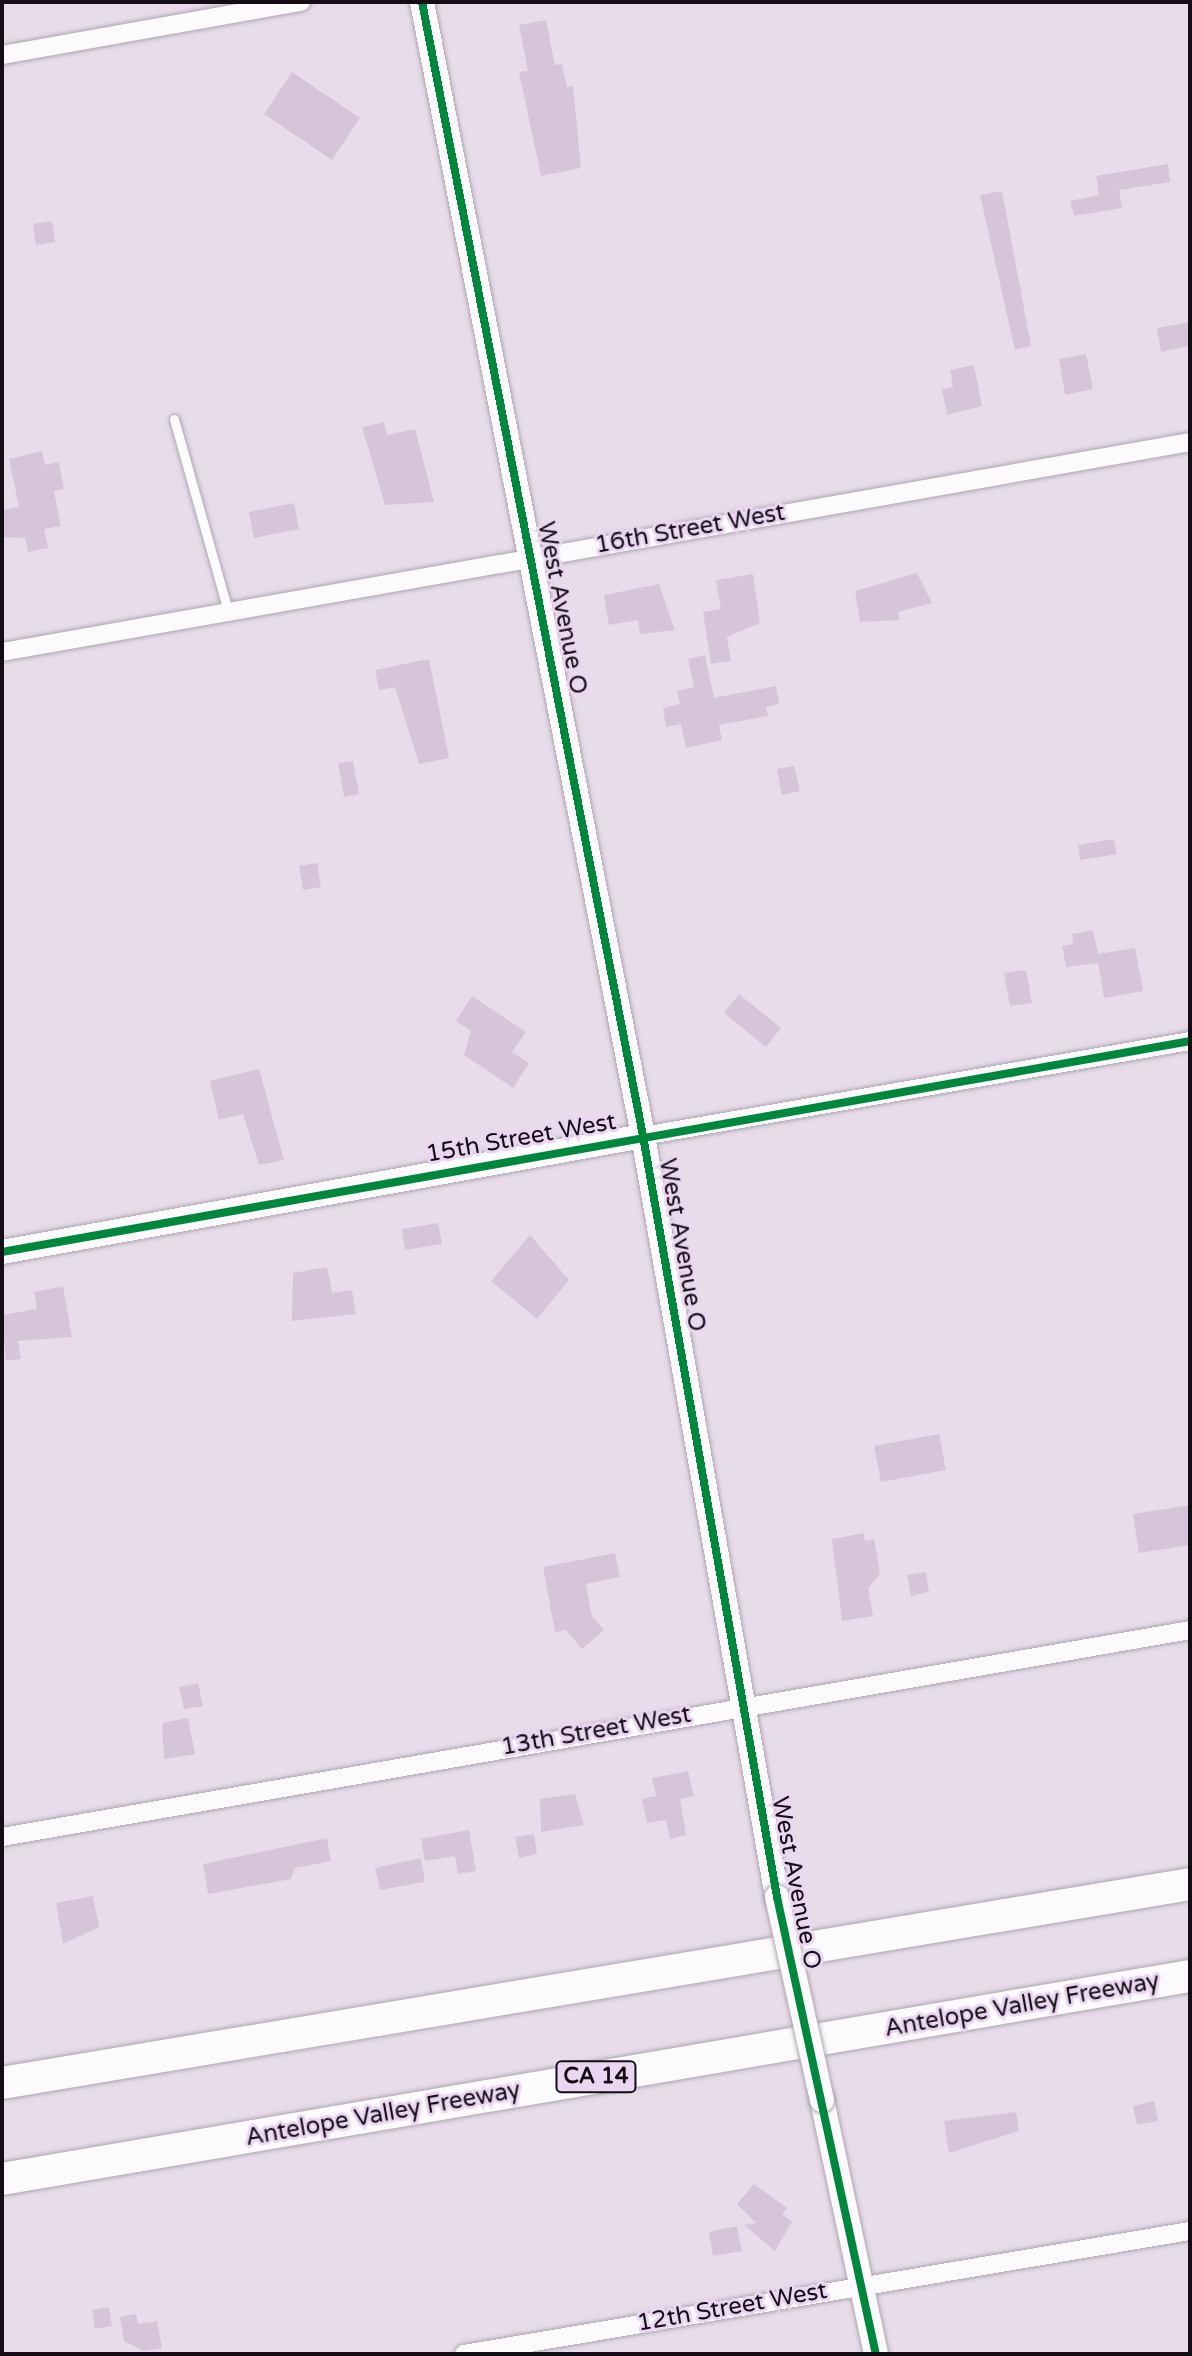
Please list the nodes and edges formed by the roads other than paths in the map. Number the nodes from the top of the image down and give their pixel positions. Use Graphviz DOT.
graph roads {
  1 [pos="301,2"];
  2 [pos="422,2"];
  3 [pos="2,55"];
  4 [pos="174,419"];
  5 [pos="1190,442"];
  6 [pos="532,557"];
  7 [pos="228,611"];
  8 [pos="2,652"];
  9 [pos="1190,1041"];
  10 [pos="643,1136"];
  11 [pos="2,1252"];
  12 [pos="1190,1630"];
  13 [pos="742,1705"];
  14 [pos="2,1837"];
  15 [pos="1190,1884"];
  16 [pos="1190,1976"];
  17 [pos="2,2083"];
  18 [pos="2,2179"];
  19 [pos="1190,2231"];
  20 [pos="857,2285"];
  21 [pos="464,2354"];
  22 [pos="876,2354"];
  1 -- 3 [label="street"];
  2 -- 6 [label="street, West Avenue O"];
  4 -- 7 [label="lane"];
  5 -- 6 [label="street, 16th Street West"];
  6 -- 7 [label="street, 16th Street West"];
  6 -- 10 [label="street, West Avenue O"];
  7 -- 8 [label="street, 16th Street West"];
  9 -- 10 [label="street, 15th Street West"];
  10 -- 11 [label="street, 15th Street West"];
  10 -- 13 [label="street, West Avenue O"];
  12 -- 13 [label="street, 13th Street West"];
  13 -- 14 [label="street, 13th Street West"];
  13 -- 20 [label="street, West Avenue O, bridge"];
  15 -- 17 [label="highway"];
  16 -- 18 [label="highway, Antelope Valley Freeway / CA 14"];
  19 -- 20 [label="street, 12th Street West"];
  20 -- 21 [label="street, 12th Street West"];
  20 -- 22 [label="street, West Avenue O"];
}
